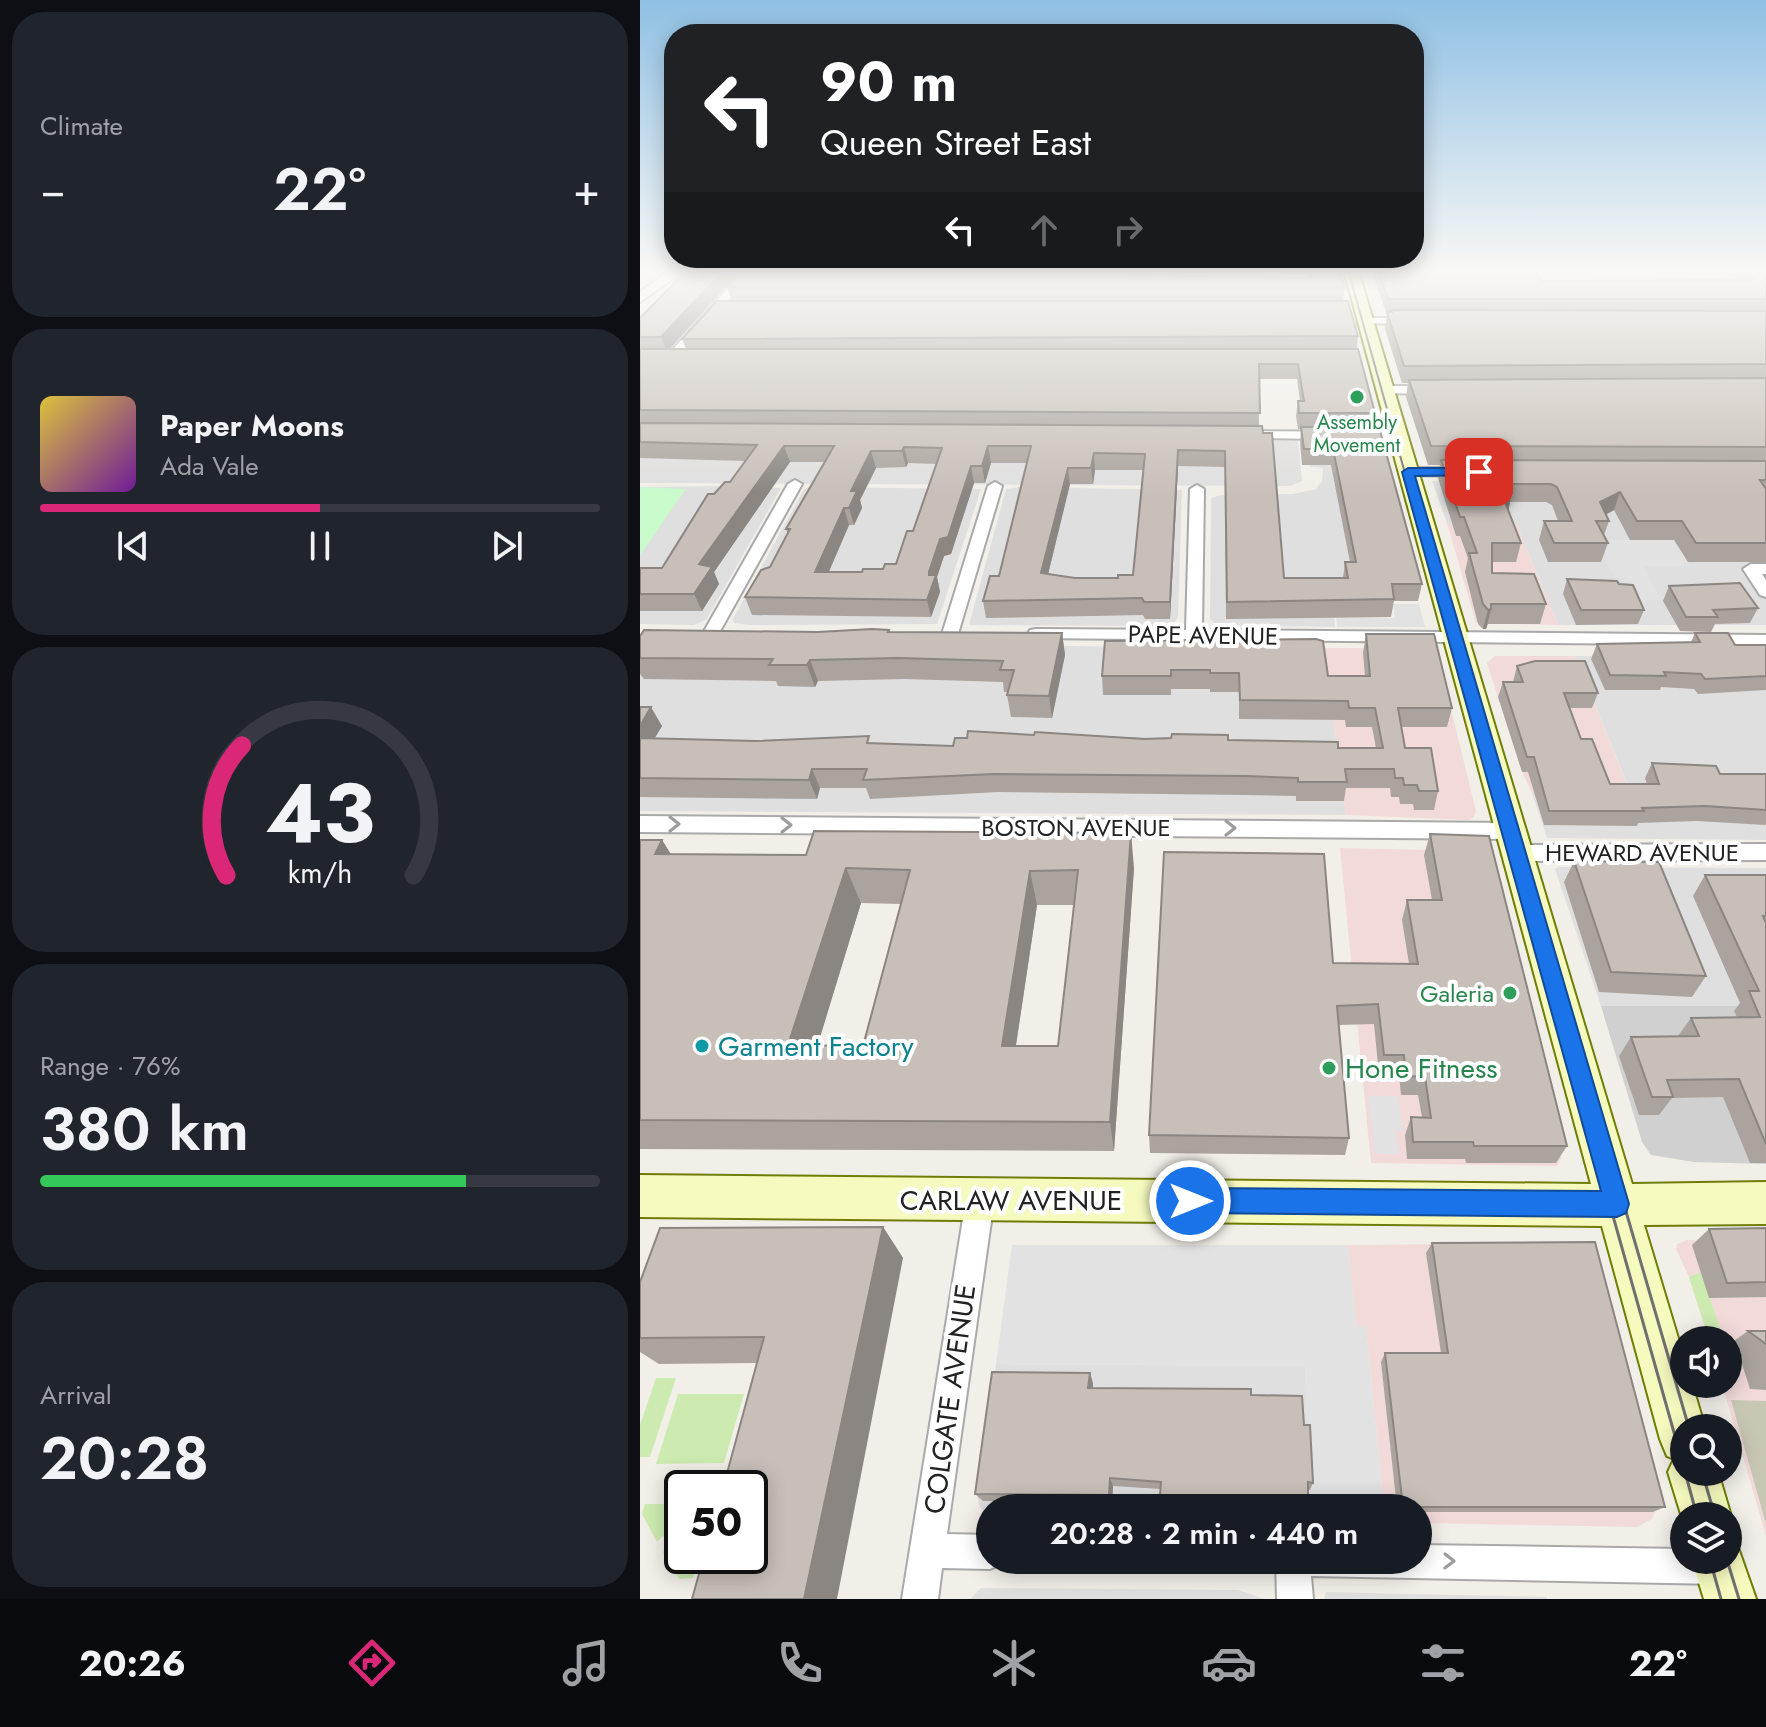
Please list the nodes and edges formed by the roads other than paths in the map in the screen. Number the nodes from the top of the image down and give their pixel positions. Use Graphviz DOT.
graph roads {
  1 [pos="683,345"];
  2 [pos="1365,345"];
  3 [pos="655,358"];
  4 [pos="671,358"];
  5 [pos="687,358"];
  6 [pos="1385,390"];
  7 [pos="1441,390"];
  8 [pos="1238,435"];
  9 [pos="1398,436"];
  10 [pos="1408,472"];
  11 [pos="1475,472"];
  12 [pos="795,484"];
  13 [pos="995,486"];
  14 [pos="1197,489"];
  15 [pos="1766,569"];
  16 [pos="1766,592"];
  17 [pos="712,633"];
  18 [pos="950,634"];
  19 [pos="1011,634"];
  20 [pos="1194,635"];
  21 [pos="1456,638"];
  22 [pos="1766,640"];
  23 [pos="640,824"];
  24 [pos="1514,842"];
  25 [pos="1766,852"];
  26 [pos="640,1196"];
  27 [pos="980,1200"];
  28 [pos="1766,1203"];
  29 [pos="1617,1204"];
  30 [pos="1677,1414"];
  31 [pos="928,1551"];
  32 [pos="976,1552"];
  33 [pos="1432,1564"];
  34 [pos="1294,1574"];
  35 [pos="1723,1575"];
  36 [pos="920,1599"];
  37 [pos="1295,1599"];
  1 -- 4 [label="street"];
  2 -- 6 [label="main road"];
  3 -- 4 [label="street"];
  4 -- 5 [label="street"];
  6 -- 7 [label="street"];
  6 -- 9 [label="main road"];
  8 -- 9 [label="street"];
  9 -- 10 [label="main road"];
  10 -- 11 [label="street"];
  10 -- 21 [label="main road"];
  12 -- 17 [label="street"];
  13 -- 18 [label="street"];
  14 -- 20 [label="street"];
  15 -- 16 [label="street"];
  19 -- 20 [label="street, PAPE AVENUE"];
  20 -- 21 [label="street, PAPE AVENUE"];
  21 -- 22 [label="street, PAPE AVENUE"];
  21 -- 24 [label="main road"];
  23 -- 24 [label="street, BOSTON AVENUE, one-way"];
  24 -- 25 [label="street, HEWARD AVENUE"];
  24 -- 29 [label="main road"];
  26 -- 27 [label="main road, CARLAW AVENUE"];
  27 -- 29 [label="main road, CARLAW AVENUE"];
  27 -- 31 [label="street, COLGATE AVENUE"];
  28 -- 29 [label="main road, CARLAW AVENUE"];
  29 -- 30 [label="main road"];
  31 -- 32 [label="street"];
  31 -- 36 [label="street, COLGATE AVENUE"];
  33 -- 35 [label="street, one-way"];
  34 -- 37 [label="street"];
}
